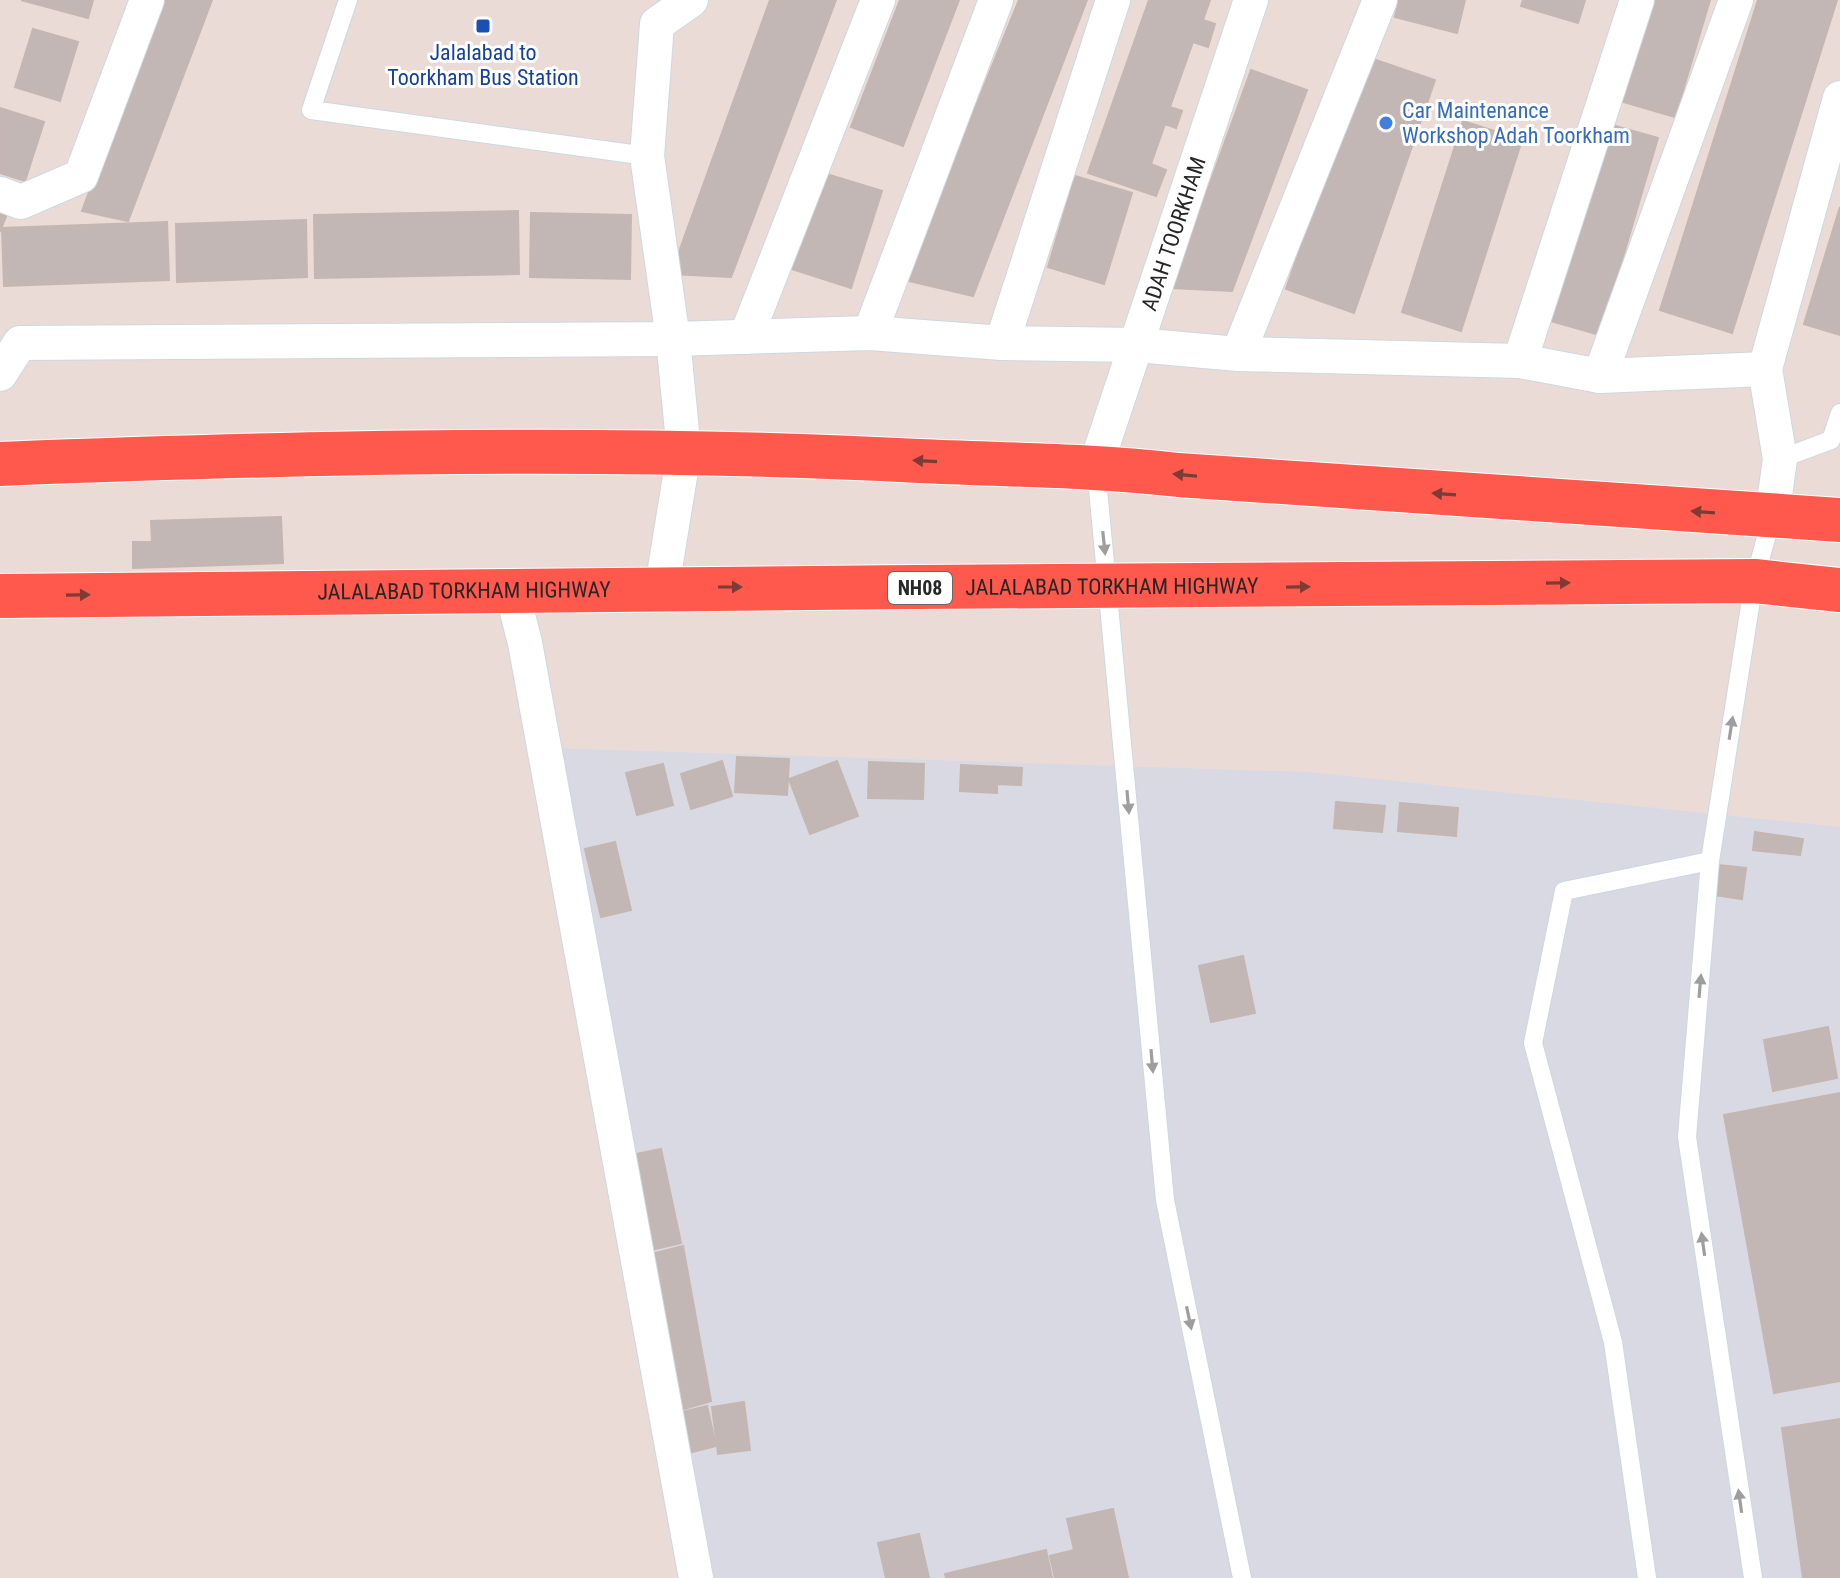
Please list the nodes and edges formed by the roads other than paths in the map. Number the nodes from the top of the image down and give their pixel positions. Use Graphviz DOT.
graph roads {
  1 [pos="147,0"];
  2 [pos="348,0"];
  3 [pos="691,0"];
  4 [pos="878,0"];
  5 [pos="996,0"];
  6 [pos="1113,0"];
  7 [pos="1251,0"];
  8 [pos="1380,0"];
  9 [pos="1637,0"];
  10 [pos="1736,0"];
  11 [pos="1840,98"];
  12 [pos="647,156"];
  13 [pos="0,194"];
  14 [pos="870,333"];
  15 [pos="746,337"];
  16 [pos="673,339"];
  17 [pos="1002,343"];
  18 [pos="1137,345"];
  19 [pos="1238,354"];
  20 [pos="1520,361"];
  21 [pos="1765,369"];
  22 [pos="0,374"];
  23 [pos="1600,376"];
  24 [pos="1840,413"];
  25 [pos="684,452"];
  26 [pos="1780,459"];
  27 [pos="0,464"];
  28 [pos="1096,465"];
  29 [pos="1772,517"];
  30 [pos="1838,520"];
  31 [pos="1754,581"];
  32 [pos="662,587"];
  33 [pos="511,588"];
  34 [pos="1108,589"];
  35 [pos="1840,590"];
  36 [pos="0,596"];
  37 [pos="1710,861"];
  38 [pos="696,1578"];
  39 [pos="1242,1578"];
  40 [pos="1647,1578"];
  41 [pos="1753,1578"];
  1 -- 13 [label="street"];
  2 -- 12 [label="lane"];
  3 -- 12 [label="street"];
  4 -- 15 [label="street"];
  5 -- 14 [label="street"];
  6 -- 17 [label="street"];
  7 -- 18 [label="street, ADAH TOORKHAM"];
  8 -- 19 [label="street"];
  9 -- 20 [label="street"];
  10 -- 23 [label="street"];
  11 -- 21 [label="street"];
  12 -- 16 [label="street"];
  14 -- 15 [label="street"];
  14 -- 17 [label="street"];
  15 -- 16 [label="street"];
  16 -- 22 [label="street"];
  16 -- 25 [label="street"];
  17 -- 18 [label="street"];
  18 -- 19 [label="street"];
  18 -- 28 [label="street, ADAH TOORKHAM"];
  19 -- 20 [label="street"];
  20 -- 23 [label="street"];
  21 -- 23 [label="street"];
  21 -- 26 [label="street"];
  24 -- 26 [label="lane"];
  25 -- 27 [label="highway"];
  28 -- 25 [label="highway, one-way"];
  25 -- 32 [label="street"];
  26 -- 29 [label="street"];
  29 -- 28 [label="highway, one-way"];
  28 -- 34 [label="lane, one-way"];
  29 -- 30 [label="highway"];
  29 -- 31 [label="lane"];
  34 -- 31 [label="highway, JALALABAD TORKHAM HIGHWAY / NH08, one-way"];
  31 -- 35 [label="highway, JALALABAD TORKHAM HIGHWAY / NH08"];
  37 -- 31 [label="lane, one-way"];
  32 -- 33 [label="highway, JALALABAD TORKHAM HIGHWAY / NH08"];
  32 -- 34 [label="highway, JALALABAD TORKHAM HIGHWAY / NH08, one-way"];
  36 -- 33 [label="highway, JALALABAD TORKHAM HIGHWAY / NH08, one-way"];
  33 -- 38 [label="street"];
  34 -- 39 [label="lane, one-way"];
  37 -- 40 [label="lane"];
  41 -- 37 [label="lane, one-way"];
}
